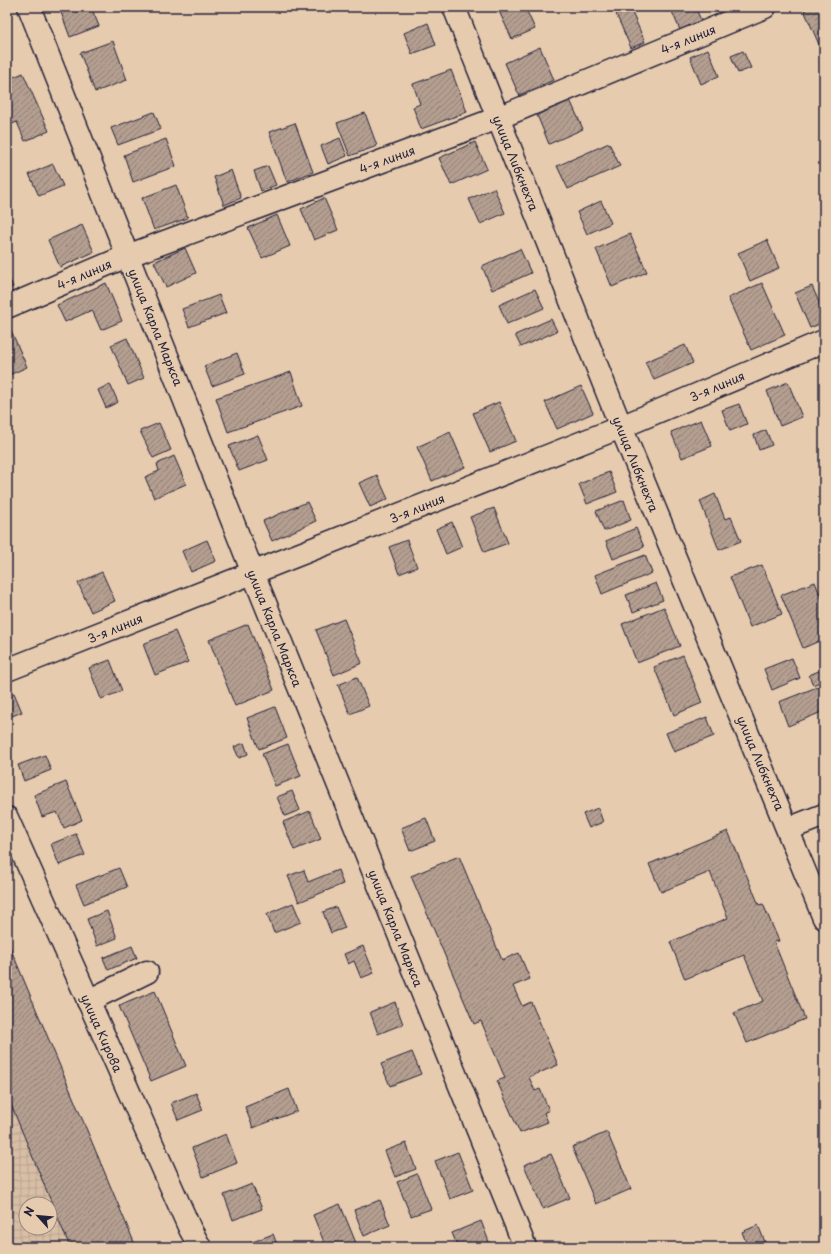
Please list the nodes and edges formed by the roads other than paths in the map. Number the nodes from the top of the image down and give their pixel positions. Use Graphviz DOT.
graph roads {
  1 [pos="29,7"];
  2 [pos="454,7"];
  3 [pos="765,7"];
  4 [pos="498,118"];
  5 [pos="128,256"];
  6 [pos="7,307"];
  7 [pos="824,341"];
  8 [pos="621,427"];
  9 [pos="253,573"];
  10 [pos="7,670"];
  11 [pos="824,815"];
  12 [pos="7,818"];
  13 [pos="788,829"];
  14 [pos="824,918"];
  15 [pos="147,972"];
  16 [pos="88,1001"];
  17 [pos="200,1247"];
  18 [pos="525,1247"];
  1 -- 5 [label="street, улица Карла Маркса"];
  2 -- 4 [label="street, улица Либкнехта"];
  3 -- 4 [label="street, 4-я линия"];
  4 -- 5 [label="street, 4-я линия"];
  4 -- 8 [label="street, улица Либкнехта"];
  5 -- 6 [label="street, 4-я линия"];
  5 -- 9 [label="street, улица Карла Маркса"];
  7 -- 8 [label="street, 3-я линия"];
  8 -- 9 [label="street, 3-я линия"];
  8 -- 13 [label="street, улица Либкнехта"];
  9 -- 10 [label="street, 3-я линия"];
  9 -- 18 [label="street, улица Карла Маркса"];
  11 -- 13 [label="street"];
  12 -- 16 [label="street, улица Кирова"];
  13 -- 14 [label="street, улица Либкнехта"];
  15 -- 16 [label="street"];
  16 -- 17 [label="street, улица Кирова"];
}
